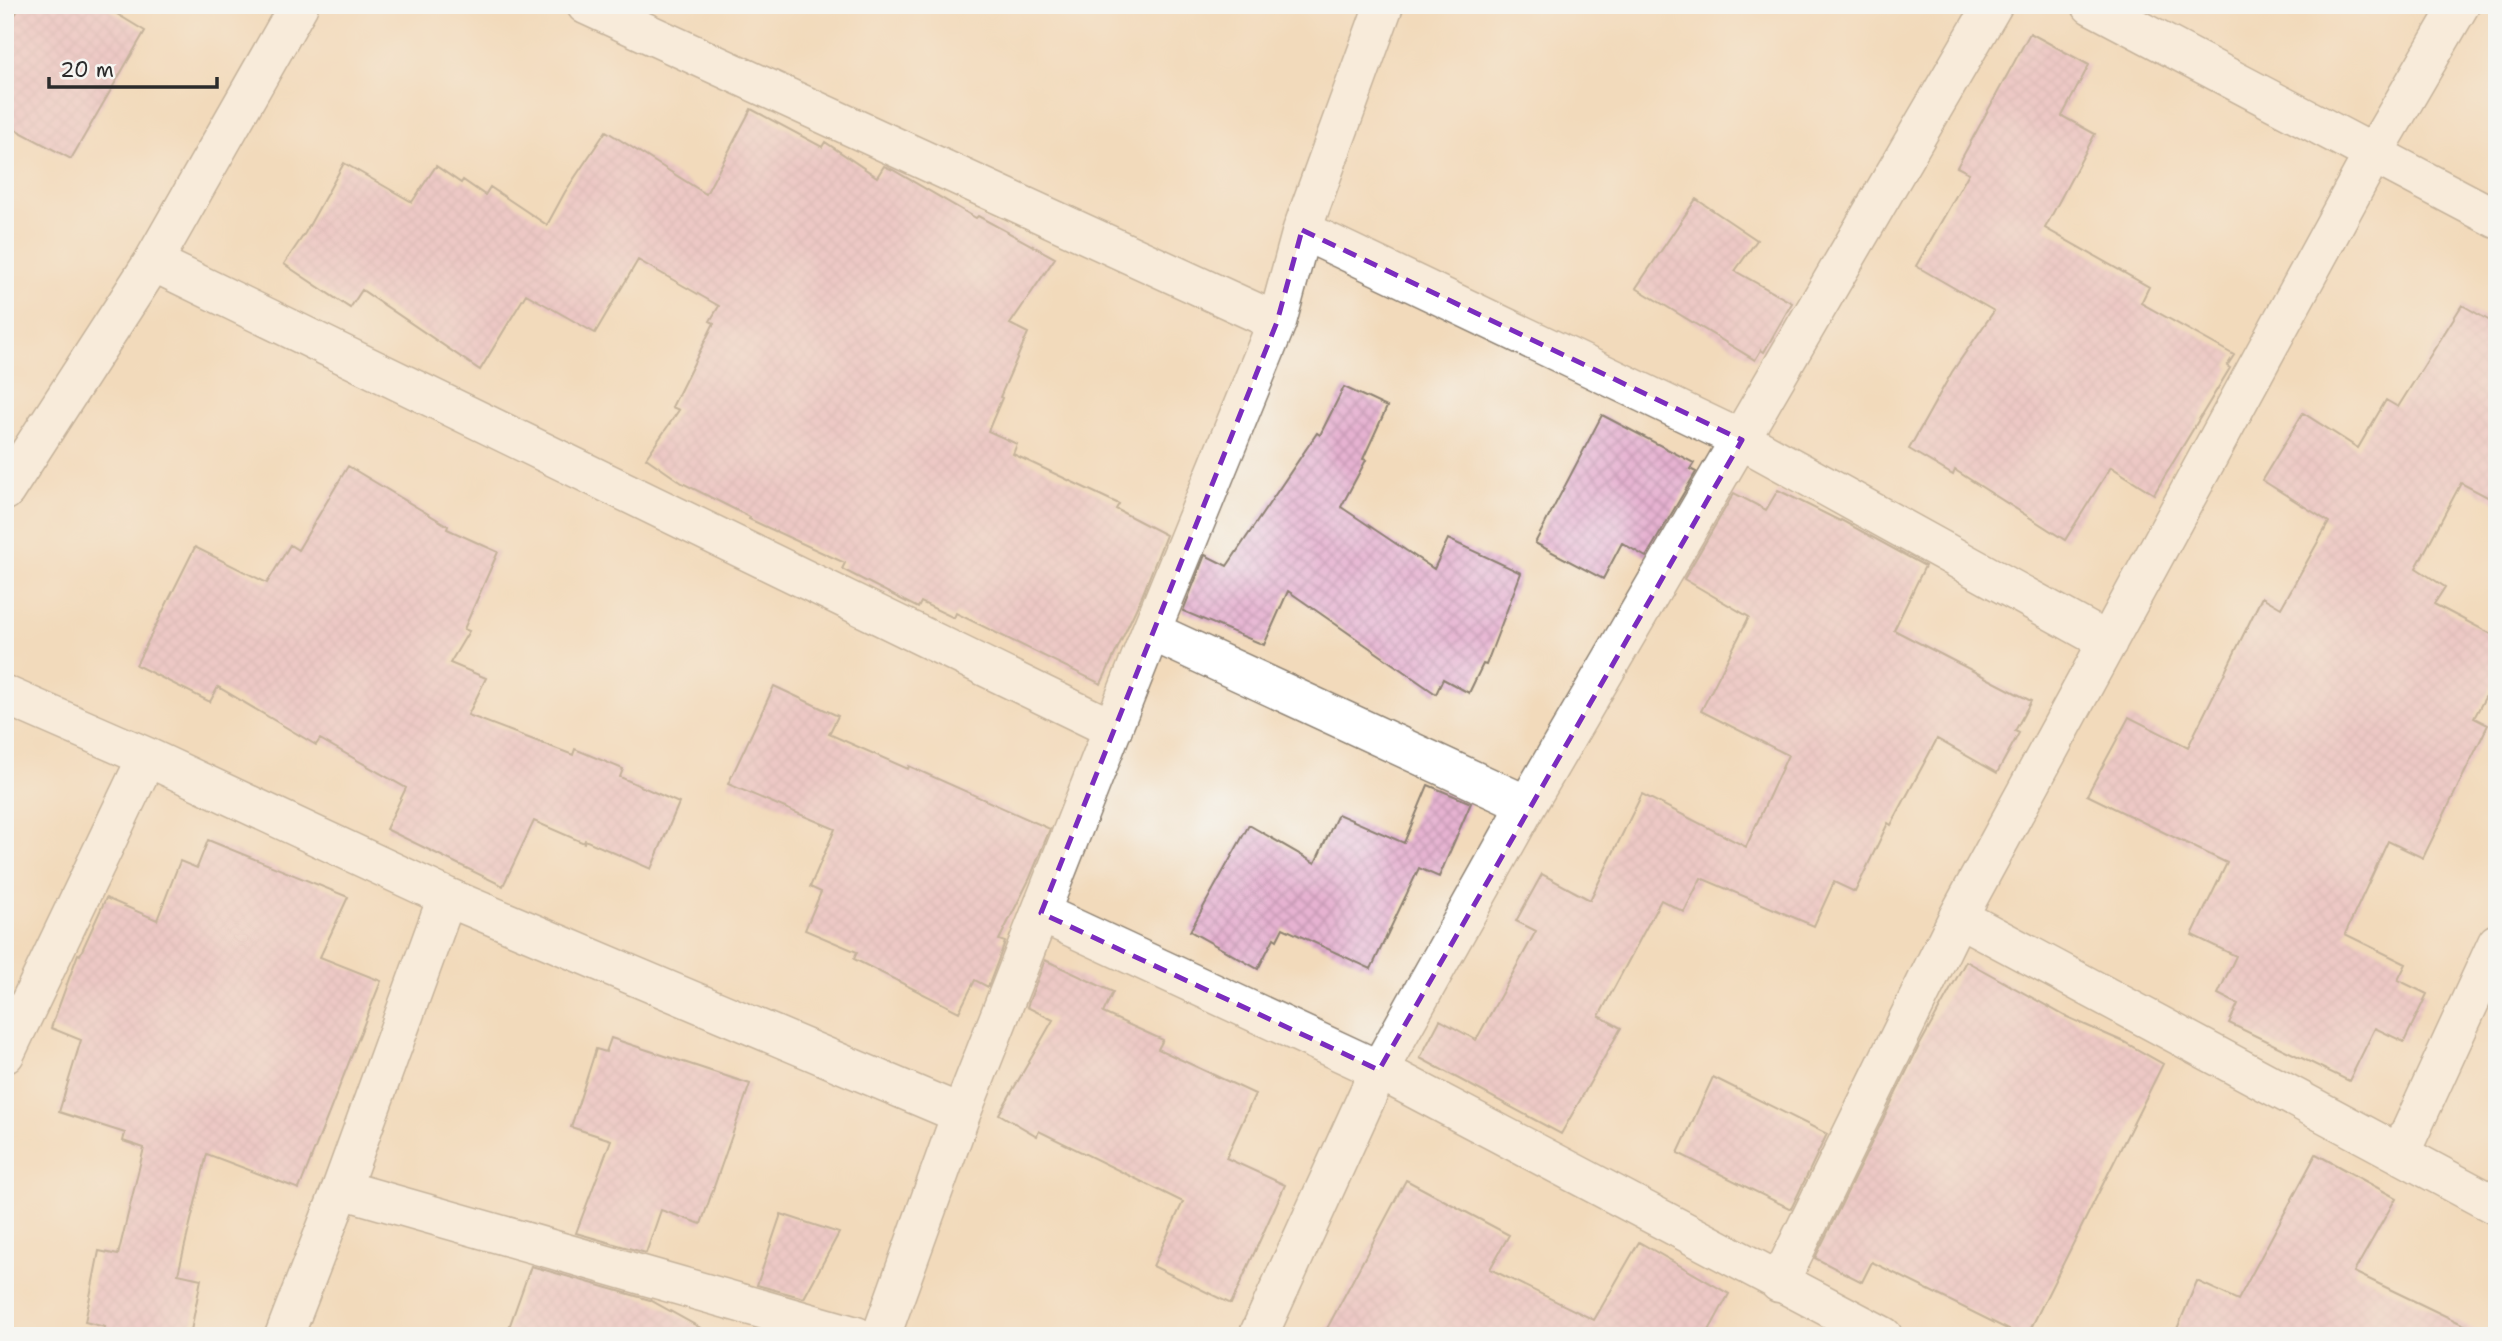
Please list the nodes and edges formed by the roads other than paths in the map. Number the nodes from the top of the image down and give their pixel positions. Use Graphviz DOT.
graph roads {
  1 [pos="299,5"];
  2 [pos="586,5"];
  3 [pos="1384,5"];
  4 [pos="1993,5"];
  5 [pos="2091,5"];
  6 [pos="2460,5"];
  7 [pos="2373,154"];
  8 [pos="2497,219"];
  9 [pos="1302,230"];
  10 [pos="153,262"];
  11 [pos="1277,322"];
  12 [pos="1742,440"];
  13 [pos="5,491"];
  14 [pos="1151,631"];
  15 [pos="2108,642"];
  16 [pos="5,695"];
  17 [pos="1113,729"];
  18 [pos="147,757"];
  19 [pos="1527,805"];
  20 [pos="447,897"];
  21 [pos="1041,913"];
  22 [pos="1958,917"];
  23 [pos="2497,943"];
  24 [pos="5,1054"];
  25 [pos="1379,1070"];
  26 [pos="961,1114"];
  27 [pos="2400,1154"];
  28 [pos="341,1189"];
  29 [pos="2497,1206"];
  30 [pos="1779,1283"];
  31 [pos="284,1336"];
  32 [pos="856,1336"];
  33 [pos="881,1336"];
  34 [pos="1258,1336"];
  35 [pos="1883,1336"];
  1 -- 10 [label="street"];
  2 -- 11 [label="street"];
  3 -- 9 [label="street"];
  4 -- 12 [label="street"];
  5 -- 7 [label="street"];
  6 -- 7 [label="street"];
  7 -- 8 [label="street"];
  7 -- 15 [label="street"];
  9 -- 11 [label="street"];
  9 -- 12 [label="street"];
  10 -- 13 [label="street"];
  10 -- 17 [label="street"];
  11 -- 14 [label="street"];
  12 -- 15 [label="street"];
  12 -- 19 [label="street"];
  14 -- 17 [label="street"];
  14 -- 19 [label="street"];
  15 -- 22 [label="street"];
  16 -- 18 [label="street"];
  17 -- 21 [label="street"];
  18 -- 20 [label="street"];
  18 -- 24 [label="street"];
  19 -- 25 [label="street"];
  20 -- 26 [label="street"];
  20 -- 28 [label="street"];
  21 -- 25 [label="street"];
  21 -- 26 [label="street"];
  22 -- 27 [label="street"];
  22 -- 30 [label="street"];
  23 -- 27 [label="street"];
  25 -- 30 [label="street"];
  25 -- 34 [label="street"];
  26 -- 33 [label="street"];
  27 -- 29 [label="street"];
  28 -- 31 [label="street"];
  28 -- 32 [label="street"];
  30 -- 35 [label="street"];
}
